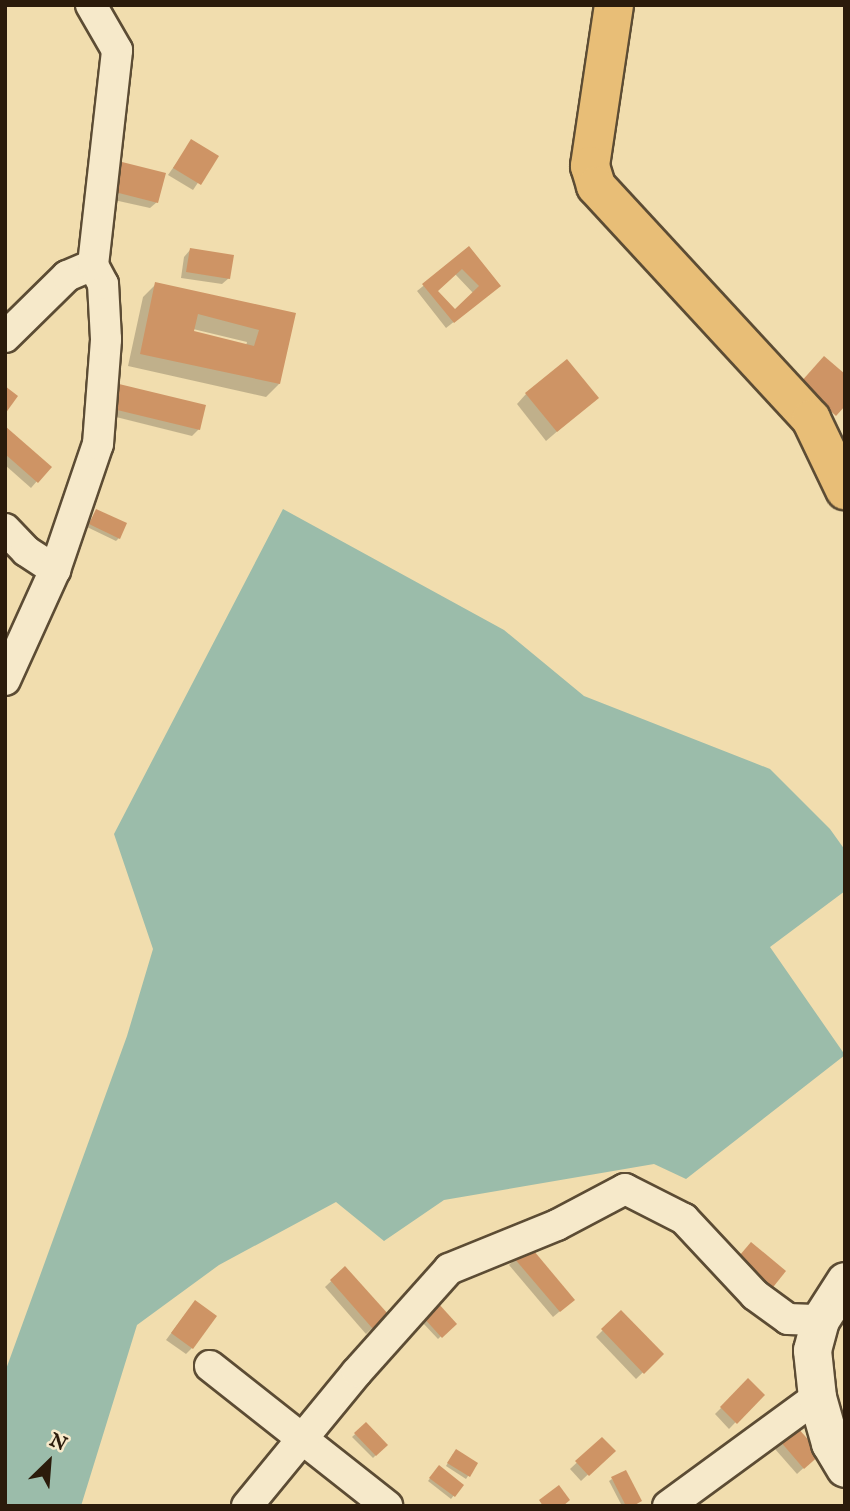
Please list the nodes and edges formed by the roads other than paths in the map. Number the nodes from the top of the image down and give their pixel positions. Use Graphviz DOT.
graph roads {
  1 [pos="91,5"];
  2 [pos="614,5"];
  3 [pos="93,265"];
  4 [pos="5,337"];
  5 [pos="845,490"];
  6 [pos="5,529"];
  7 [pos="55,569"];
  8 [pos="5,680"];
  9 [pos="845,1281"];
  10 [pos="820,1320"];
  11 [pos="210,1366"];
  12 [pos="817,1397"];
  13 [pos="303,1438"];
  14 [pos="845,1468"];
  15 [pos="247,1506"];
  16 [pos="387,1506"];
  17 [pos="668,1506"];
  1 -- 3 [label="street"];
  2 -- 5 [label="main road"];
  3 -- 4 [label="street"];
  3 -- 7 [label="street"];
  6 -- 7 [label="street"];
  7 -- 8 [label="street"];
  9 -- 10 [label="street"];
  10 -- 12 [label="street"];
  10 -- 13 [label="street"];
  11 -- 13 [label="street"];
  12 -- 14 [label="street"];
  12 -- 17 [label="street"];
  13 -- 15 [label="street"];
  13 -- 16 [label="street"];
}
